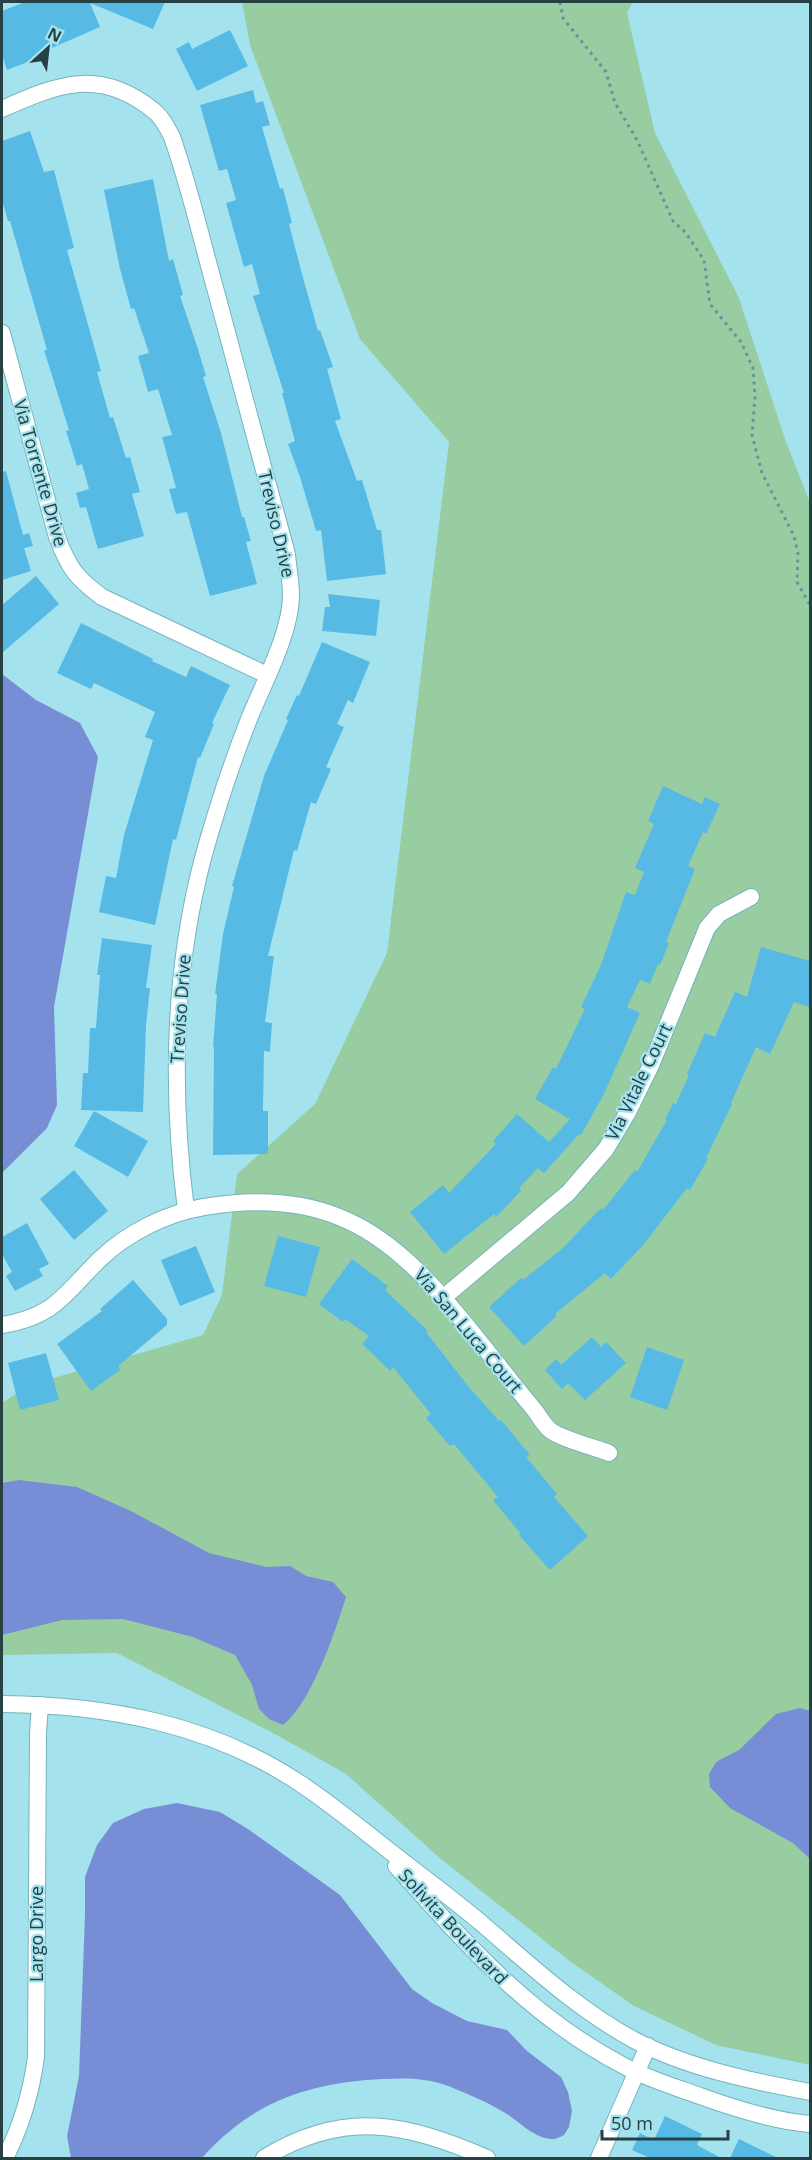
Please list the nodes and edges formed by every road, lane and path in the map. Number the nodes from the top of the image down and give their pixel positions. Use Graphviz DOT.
graph roads {
  1 [pos="560,2"];
  2 [pos="2,109"];
  3 [pos="2,333"];
  4 [pos="810,605"];
  5 [pos="267,675"];
  6 [pos="751,897"];
  7 [pos="186,1210"];
  8 [pos="444,1297"];
  9 [pos="2,1325"];
  10 [pos="609,1453"];
  11 [pos="2,1704"];
  12 [pos="40,1705"];
  13 [pos="365,1832"];
  14 [pos="648,2046"];
  15 [pos="636,2072"];
  16 [pos="810,2092"];
  17 [pos="810,2124"];
  18 [pos="5,2158"];
  19 [pos="264,2158"];
  20 [pos="487,2158"];
  21 [pos="599,2158"];
  1 -- 4 [label="path"];
  2 -- 5 [label="street, Treviso Drive"];
  3 -- 5 [label="street, Via Torrente Drive"];
  5 -- 7 [label="street, Treviso Drive"];
  6 -- 8 [label="street, Via Vitale Court"];
  7 -- 8 [label="street, Via San Luca Court"];
  7 -- 9 [label="street, Via San Luca Court"];
  8 -- 10 [label="street, Via San Luca Court"];
  11 -- 12 [label="street, Solivita Boulevard"];
  12 -- 13 [label="street, Solivita Boulevard"];
  12 -- 18 [label="street, Largo Drive"];
  13 -- 14 [label="street, Solivita Boulevard"];
  13 -- 15 [label="street, Solivita Boulevard"];
  14 -- 15 [label="street"];
  14 -- 16 [label="street, Solivita Boulevard"];
  15 -- 17 [label="street, Solivita Boulevard"];
  15 -- 21 [label="street"];
  19 -- 20 [label="street"];
}
